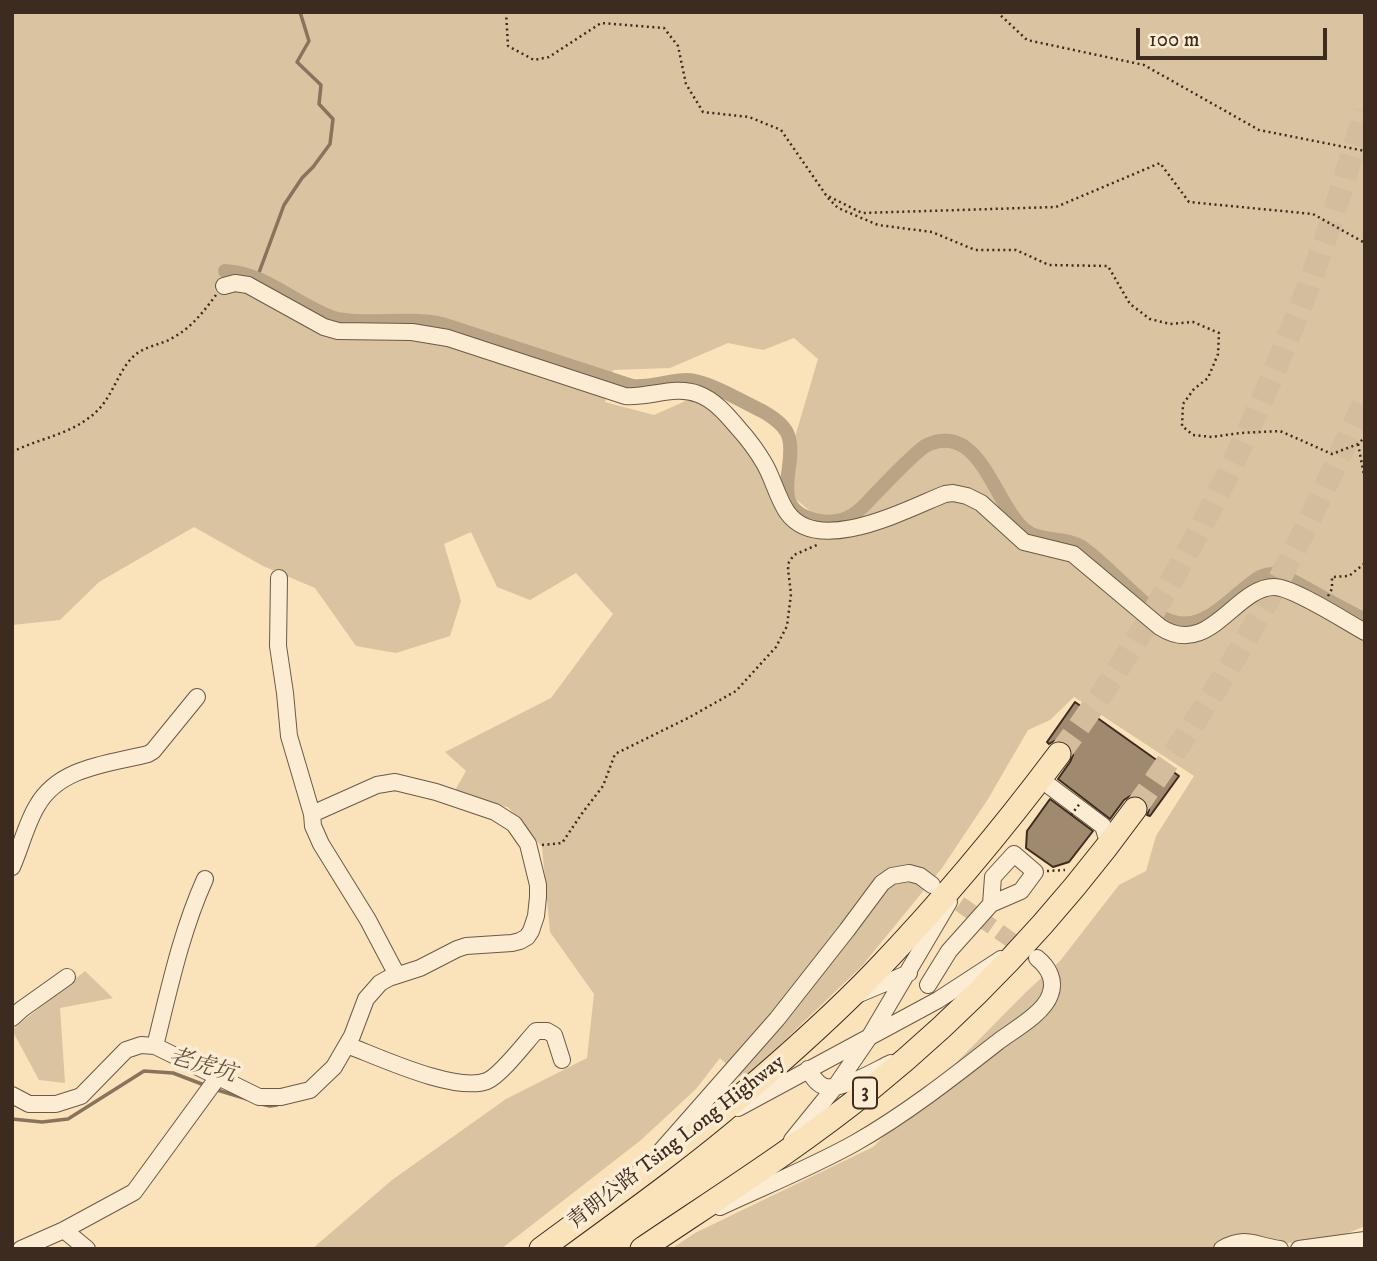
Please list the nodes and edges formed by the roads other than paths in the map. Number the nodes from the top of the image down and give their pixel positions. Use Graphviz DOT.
graph roads {
  1 [pos="224,286"];
  2 [pos="279,578"];
  3 [pos="1365,632"];
  4 [pos="197,697"];
  5 [pos="1059,754"];
  6 [pos="1037,783"];
  7 [pos="1135,808"];
  8 [pos="312,814"];
  9 [pos="1109,845"];
  10 [pos="12,867"];
  11 [pos="970,867"];
  12 [pos="205,879"];
  13 [pos="938,892"];
  14 [pos="991,904"];
  15 [pos="1036,934"];
  16 [pos="1037,958"];
  17 [pos="397,975"];
  18 [pos="67,977"];
  19 [pos="917,977"];
  20 [pos="847,1000"];
  21 [pos="938,1000"];
  22 [pos="12,1018"];
  23 [pos="870,1036"];
  24 [pos="347,1045"];
  25 [pos="155,1046"];
  26 [pos="915,1052"];
  27 [pos="562,1060"];
  28 [pos="808,1069"];
  29 [pos="217,1079"];
  30 [pos="835,1087"];
  31 [pos="12,1096"];
  32 [pos="702,1128"];
  33 [pos="780,1156"];
  34 [pos="635,1180"];
  35 [pos="673,1228"];
  36 [pos="64,1230"];
  37 [pos="1365,1240"];
  38 [pos="20,1249"];
  39 [pos="87,1249"];
  40 [pos="541,1249"];
  41 [pos="642,1249"];
  42 [pos="1222,1249"];
  43 [pos="1280,1249"];
  44 [pos="1299,1249"];
  1 -- 3 [label="street"];
  2 -- 8 [label="street"];
  4 -- 10 [label="street"];
  5 -- 6 [label="highway"];
  6 -- 9 [label="street"];
  6 -- 11 [label="highway"];
  7 -- 9 [label="highway, 3"];
  8 -- 17 [label="street"];
  8 -- 17 [label="street"];
  9 -- 15 [label="highway, 3"];
  11 -- 13 [label="highway"];
  11 -- 19 [label="street"];
  12 -- 25 [label="street"];
  13 -- 20 [label="highway, 青朗公路 Tsing Long Highway"];
  13 -- 34 [label="street"];
  14 -- 14 [label="street"];
  14 -- 19 [label="street"];
  15 -- 21 [label="street"];
  15 -- 26 [label="highway, 3"];
  16 -- 35 [label="street"];
  17 -- 24 [label="street"];
  18 -- 22 [label="street"];
  19 -- 20 [label="street"];
  19 -- 21 [label="street"];
  19 -- 23 [label="street"];
  20 -- 32 [label="highway, 青朗公路 Tsing Long Highway"];
  21 -- 23 [label="street"];
  23 -- 28 [label="street"];
  23 -- 30 [label="street"];
  24 -- 27 [label="street"];
  24 -- 29 [label="street"];
  25 -- 29 [label="street"];
  25 -- 31 [label="street"];
  26 -- 30 [label="street"];
  26 -- 33 [label="highway, 3"];
  28 -- 30 [label="street"];
  28 -- 32 [label="street"];
  29 -- 36 [label="street"];
  30 -- 33 [label="street"];
  32 -- 34 [label="highway, 青朗公路 Tsing Long Highway"];
  33 -- 35 [label="highway, 3"];
  34 -- 40 [label="highway, 青朗公路 Tsing Long Highway"];
  35 -- 41 [label="highway, 3"];
  36 -- 38 [label="street"];
  36 -- 39 [label="street"];
  37 -- 44 [label="street"];
  42 -- 43 [label="street"];
}
